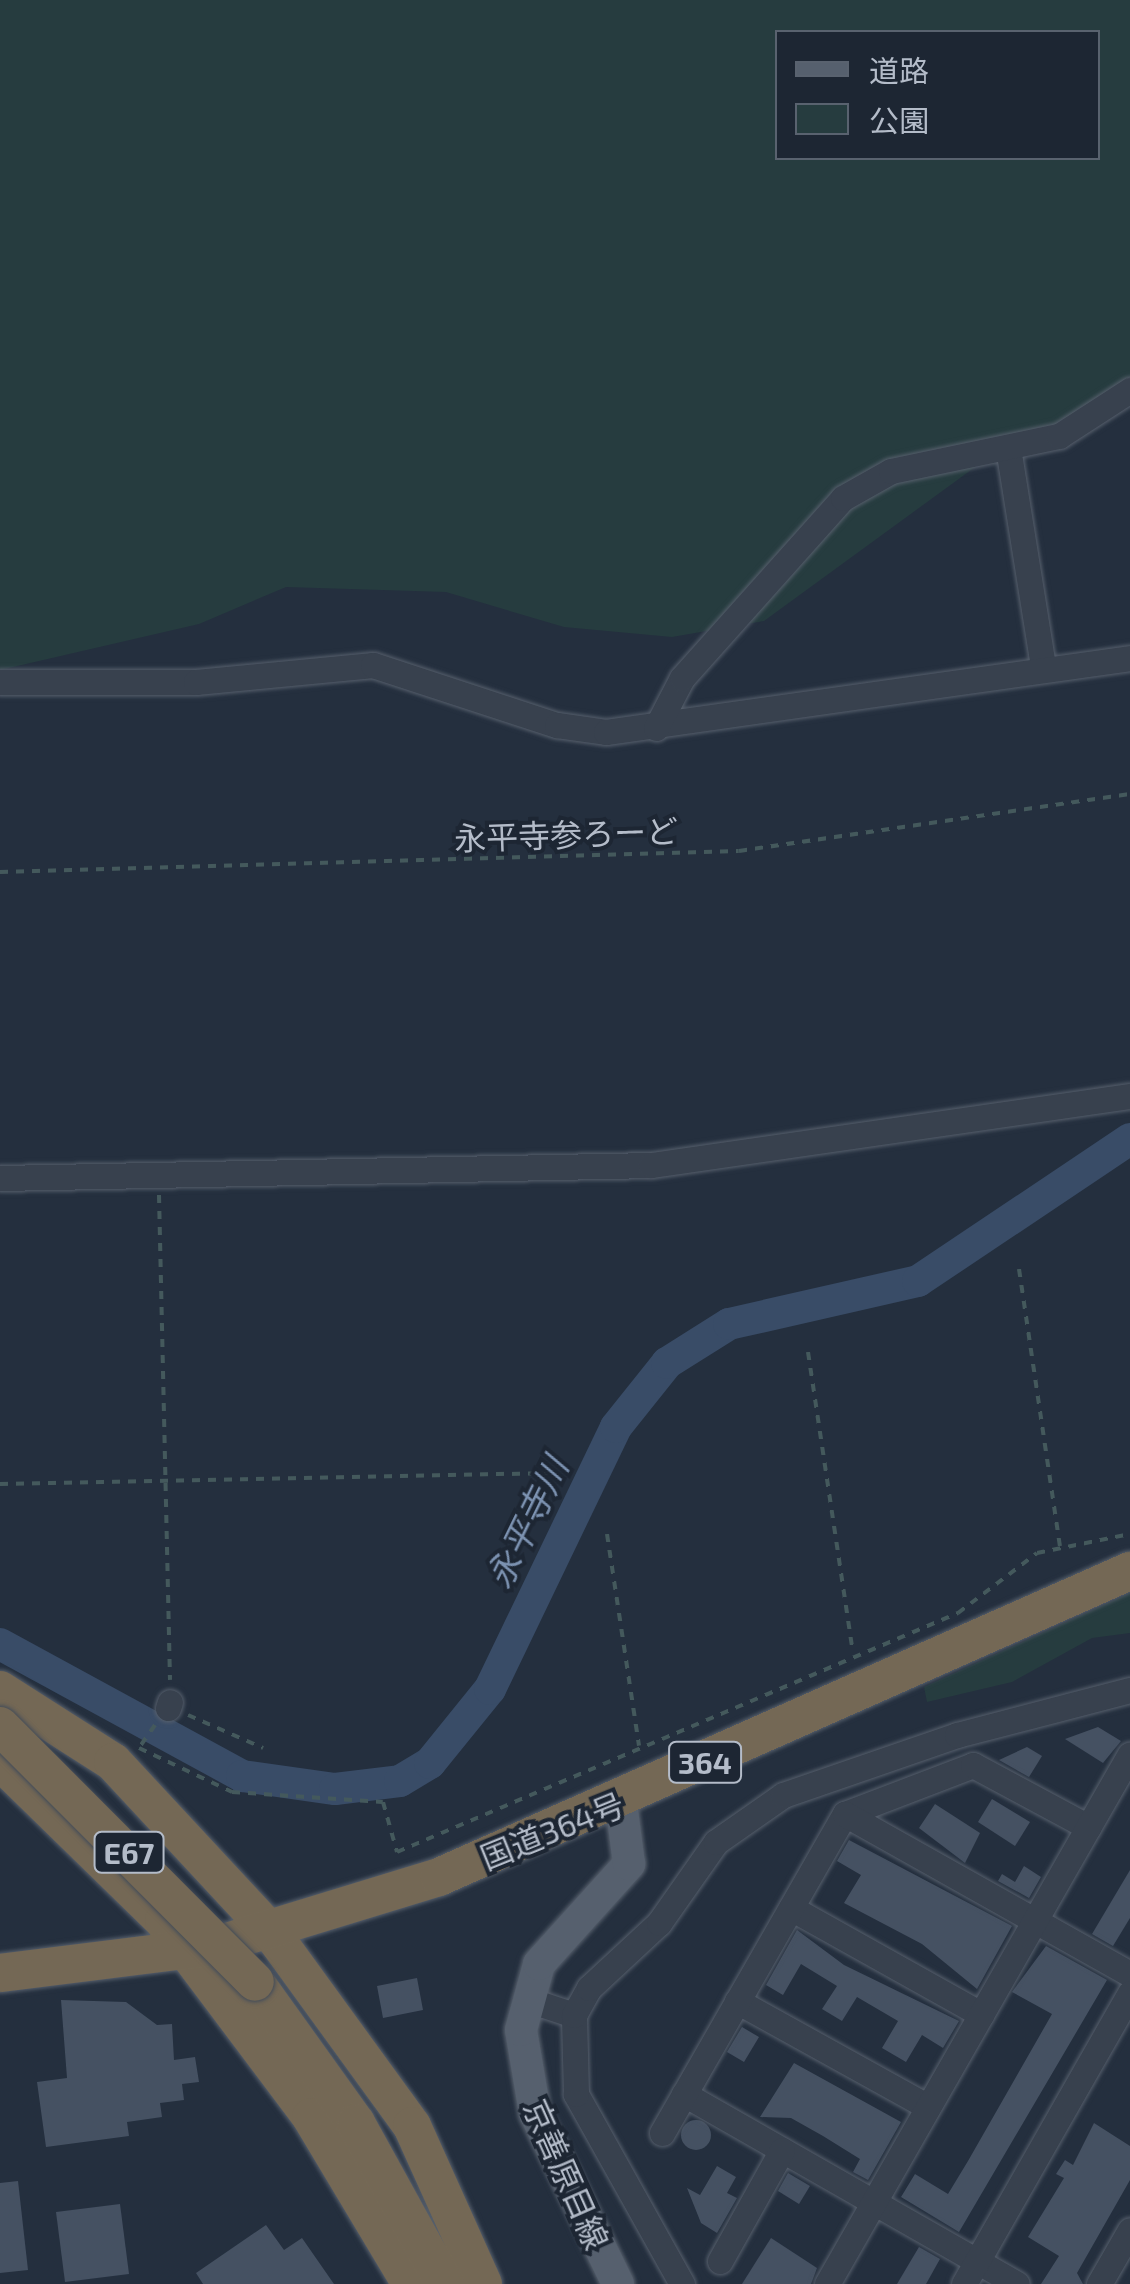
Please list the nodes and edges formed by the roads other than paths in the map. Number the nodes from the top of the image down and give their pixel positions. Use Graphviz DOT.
graph roads {
  1 [pos="1130,390"];
  2 [pos="1010,460"];
  3 [pos="1130,658"];
  4 [pos="1043,668"];
  5 [pos="0,682"];
  6 [pos="656,728"];
  7 [pos="1130,1096"];
  8 [pos="0,1178"];
  9 [pos="1130,1571"];
  10 [pos="0,1690"];
  11 [pos="1130,1690"];
  12 [pos="0,1726"];
  13 [pos="1130,1754"];
  14 [pos="0,1761"];
  15 [pos="621,1802"];
  16 [pos="845,1814"];
  17 [pos="1088,1827"];
  18 [pos="790,1908"];
  19 [pos="1034,1920"];
  20 [pos="271,1932"];
  21 [pos="185,1952"];
  22 [pos="0,1974"];
  23 [pos="1130,1974"];
  24 [pos="1130,1993"];
  25 [pos="526,1999"];
  26 [pos="737,2001"];
  27 [pos="981,2014"];
  28 [pos="574,2016"];
  29 [pos="684,2094"];
  30 [pos="928,2107"];
  31 [pos="662,2133"];
  32 [pos="782,2150"];
  33 [pos="874,2202"];
  34 [pos="1130,2230"];
  35 [pos="720,2261"];
  36 [pos="971,2273"];
  37 [pos="411,2284"];
  38 [pos="445,2284"];
  39 [pos="484,2284"];
  40 [pos="618,2284"];
  41 [pos="682,2284"];
  42 [pos="827,2284"];
  43 [pos="1017,2284"];
  44 [pos="1100,2284"];
  1 -- 6 [label="street"];
  2 -- 4 [label="street"];
  3 -- 4 [label="street"];
  4 -- 6 [label="street"];
  5 -- 6 [label="street"];
  7 -- 8 [label="street"];
  9 -- 15 [label="highway, 国道364号 / 364"];
  10 -- 20 [label="highway"];
  11 -- 28 [label="street"];
  12 -- 38 [label="highway, E67, bridge"];
  13 -- 17 [label="street"];
  14 -- 21 [label="highway"];
  15 -- 20 [label="highway, 国道364号 / 364"];
  15 -- 25 [label="main road, 京善原目線"];
  16 -- 17 [label="street"];
  16 -- 18 [label="street"];
  16 -- 19 [label="street"];
  17 -- 19 [label="street"];
  18 -- 26 [label="street"];
  18 -- 27 [label="street"];
  19 -- 23 [label="street"];
  19 -- 27 [label="street"];
  20 -- 21 [label="highway, 国道364号 / 364"];
  20 -- 39 [label="highway"];
  21 -- 22 [label="highway, 国道364号 / 364"];
  21 -- 37 [label="highway"];
  24 -- 36 [label="street"];
  25 -- 28 [label="street"];
  25 -- 40 [label="main road, 京善原目線"];
  26 -- 29 [label="street"];
  26 -- 30 [label="street"];
  27 -- 30 [label="street"];
  28 -- 41 [label="street"];
  29 -- 31 [label="street"];
  29 -- 32 [label="street"];
  30 -- 33 [label="street"];
  32 -- 33 [label="street"];
  32 -- 35 [label="street"];
  33 -- 36 [label="street"];
  33 -- 42 [label="street"];
  34 -- 44 [label="street"];
  36 -- 43 [label="street"];
}
